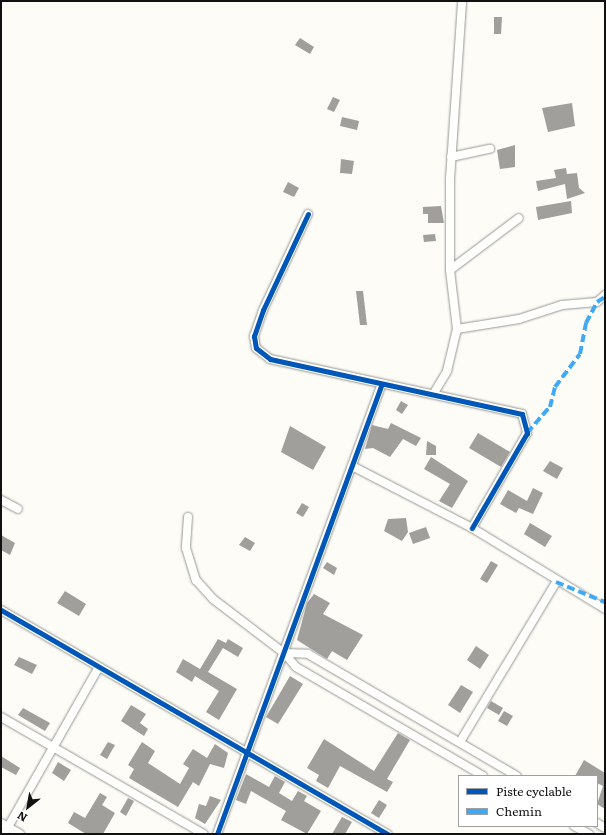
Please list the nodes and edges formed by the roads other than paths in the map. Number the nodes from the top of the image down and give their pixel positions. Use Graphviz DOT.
graph roads {
  1 [pos="462,1"];
  2 [pos="490,149"];
  3 [pos="451,157"];
  4 [pos="308,214"];
  5 [pos="519,218"];
  6 [pos="450,270"];
  7 [pos="605,295"];
  8 [pos="457,329"];
  9 [pos="381,386"];
  10 [pos="434,393"];
  11 [pos="352,466"];
  12 [pos="1,500"];
  13 [pos="18,509"];
  14 [pos="188,517"];
  15 [pos="472,528"];
  16 [pos="556,582"];
  17 [pos="605,609"];
  18 [pos="1,610"];
  19 [pos="284,652"];
  20 [pos="99,667"];
  21 [pos="1,717"];
  22 [pos="460,742"];
  23 [pos="52,746"];
  24 [pos="247,752"];
  25 [pos="482,775"];
  26 [pos="515,775"];
  27 [pos="576,827"];
  28 [pos="4,828"];
  29 [pos="20,834"];
  30 [pos="204,834"];
  31 [pos="217,834"];
  32 [pos="388,834"];
  33 [pos="589,834"];
  1 -- 3 [label="street"];
  2 -- 3 [label="street"];
  3 -- 6 [label="street"];
  4 -- 9 [label="street"];
  5 -- 6 [label="street"];
  6 -- 8 [label="street"];
  7 -- 8 [label="street"];
  8 -- 10 [label="street"];
  9 -- 10 [label="street"];
  9 -- 11 [label="street"];
  10 -- 15 [label="street"];
  11 -- 15 [label="street"];
  11 -- 19 [label="street"];
  12 -- 13 [label="street"];
  14 -- 19 [label="street"];
  15 -- 16 [label="street"];
  16 -- 17 [label="street"];
  16 -- 22 [label="street"];
  18 -- 20 [label="street"];
  19 -- 22 [label="street"];
  19 -- 24 [label="street"];
  19 -- 25 [label="street"];
  20 -- 23 [label="street"];
  20 -- 24 [label="street"];
  21 -- 23 [label="street"];
  22 -- 26 [label="street"];
  23 -- 28 [label="street"];
  23 -- 30 [label="street"];
  24 -- 31 [label="street"];
  24 -- 32 [label="street"];
  27 -- 33 [label="street"];
  28 -- 29 [label="street"];
}
